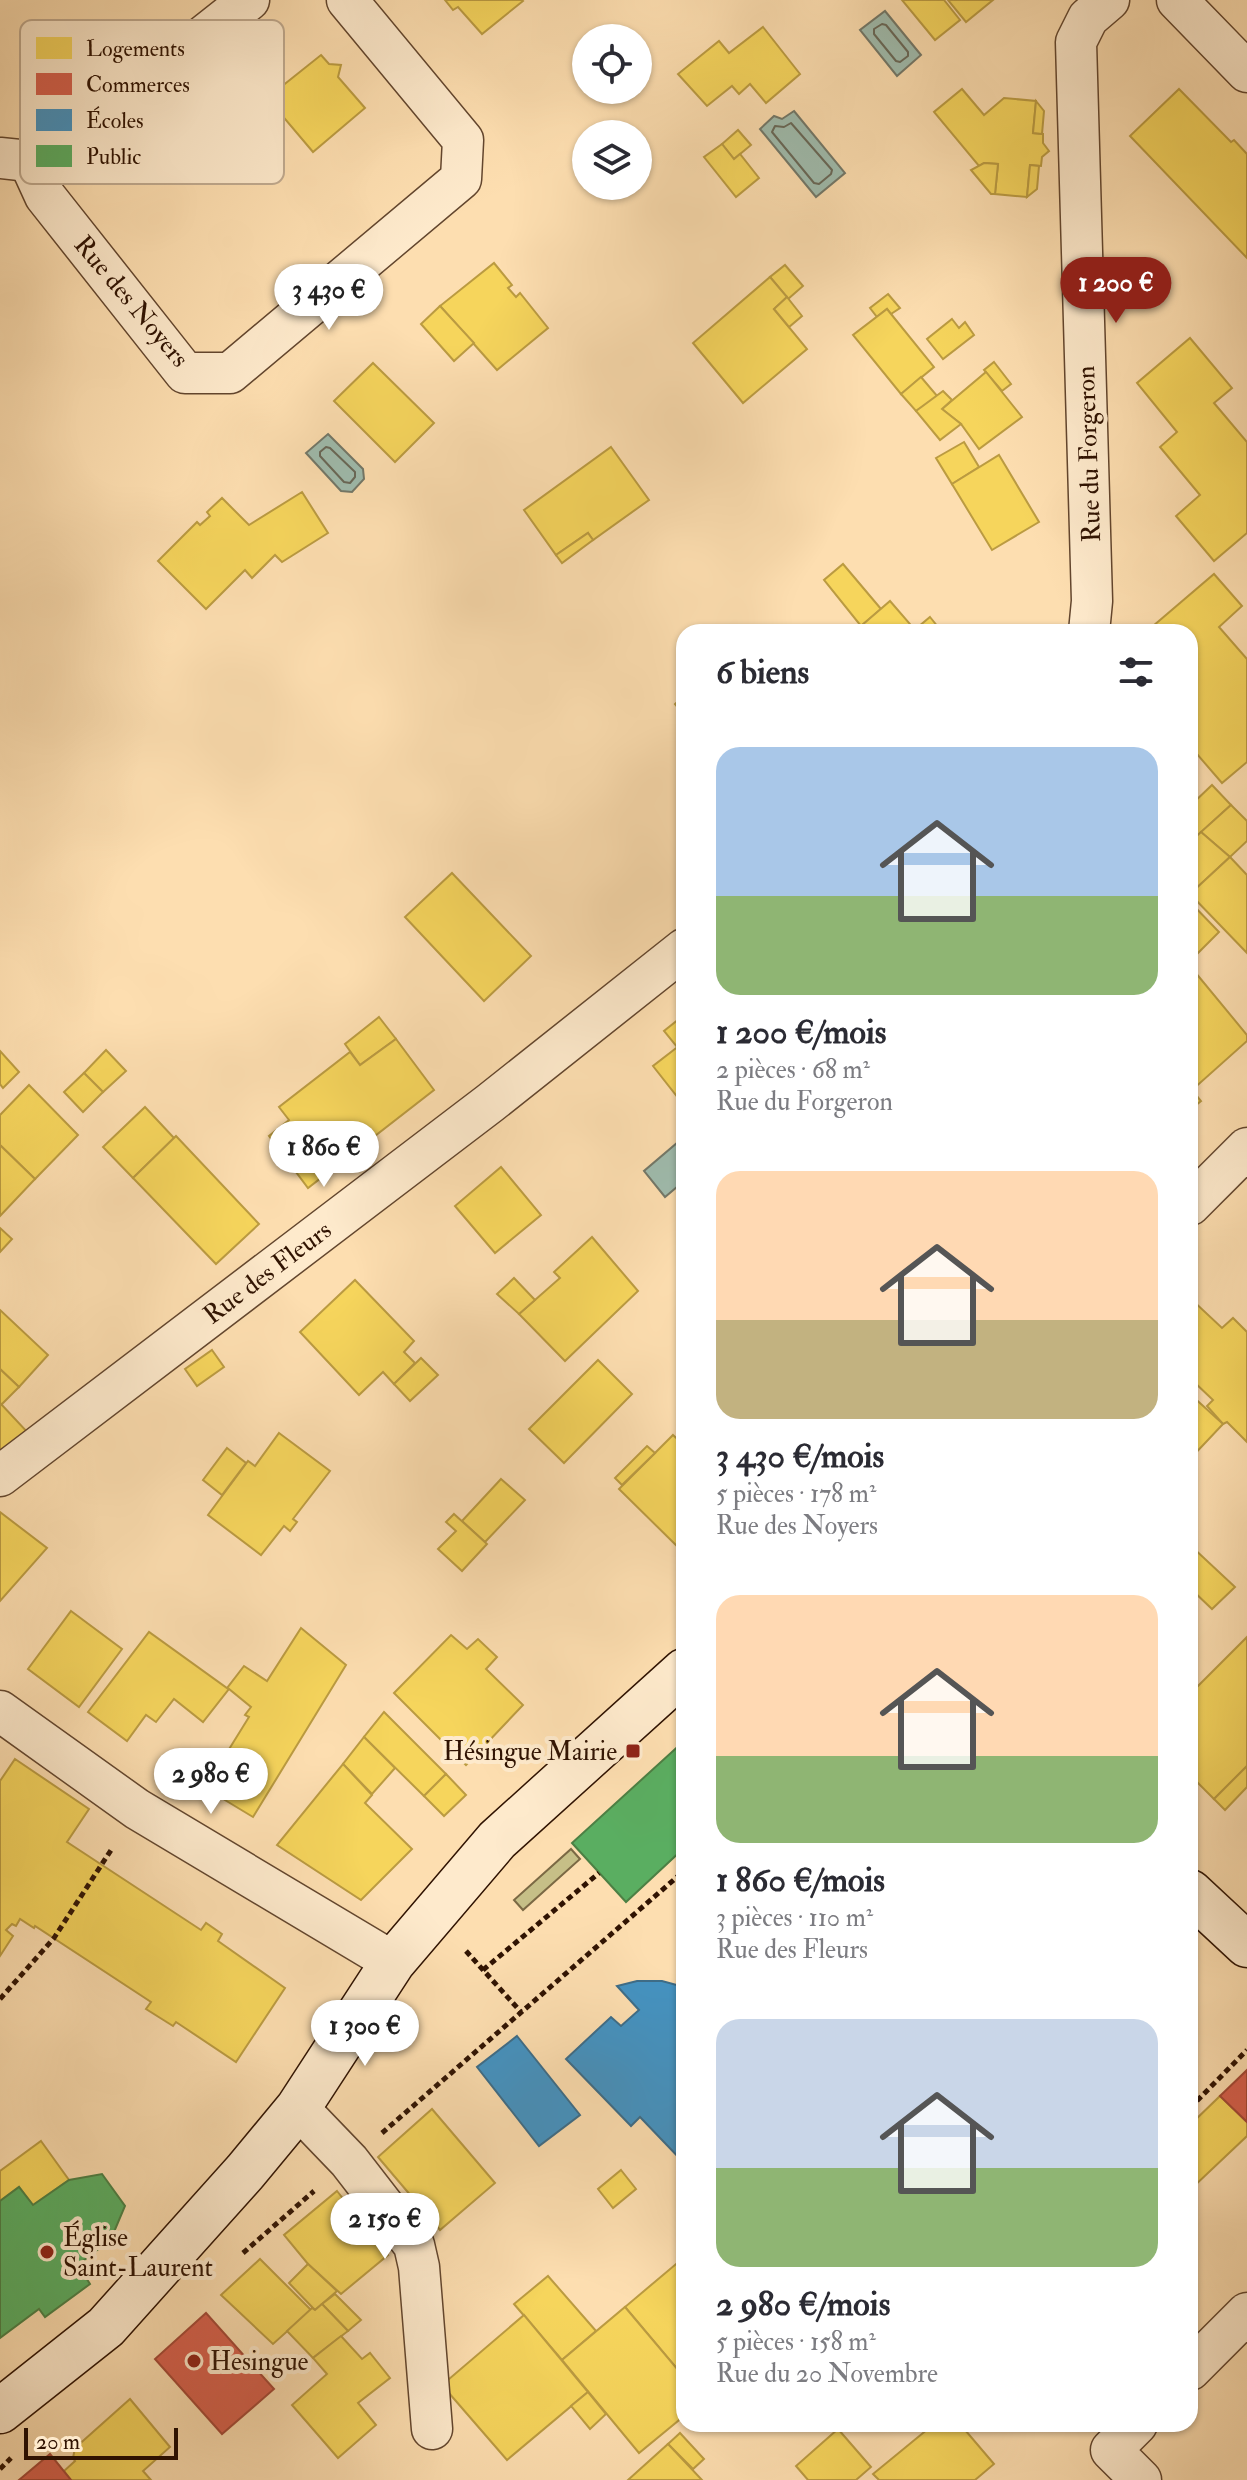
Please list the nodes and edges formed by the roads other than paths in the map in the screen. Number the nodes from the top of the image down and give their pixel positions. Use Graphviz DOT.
graph roads {
  1 [pos="249,0"];
  2 [pos="347,0"];
  3 [pos="1109,0"];
  4 [pos="1177,0"];
  5 [pos="224,20"];
  6 [pos="1247,72"];
  7 [pos="35,184"];
  8 [pos="1090,624"];
  9 [pos="676,955"];
  10 [pos="1247,1148"];
  11 [pos="1198,1197"];
  12 [pos="0,1476"];
  13 [pos="676,1678"];
  14 [pos="0,1711"];
  15 [pos="1198,1899"];
  16 [pos="1247,1945"];
  17 [pos="393,1962"];
  18 [pos="298,2108"];
  19 [pos="1247,2313"];
  20 [pos="1198,2362"];
  21 [pos="0,2411"];
  22 [pos="432,2429"];
  23 [pos="1129,2432"];
  24 [pos="1141,2480"];
  1 -- 5 [label="street"];
  2 -- 7 [label="street, Rue des Noyers"];
  3 -- 8 [label="street, Rue du Forgeron"];
  4 -- 6 [label="street"];
  9 -- 12 [label="street, Rue des Fleurs"];
  10 -- 11 [label="street"];
  13 -- 17 [label="main road"];
  14 -- 17 [label="street"];
  15 -- 16 [label="main road"];
  17 -- 18 [label="main road"];
  18 -- 21 [label="main road"];
  18 -- 22 [label="street"];
  19 -- 20 [label="street"];
  23 -- 24 [label="street"];
}
